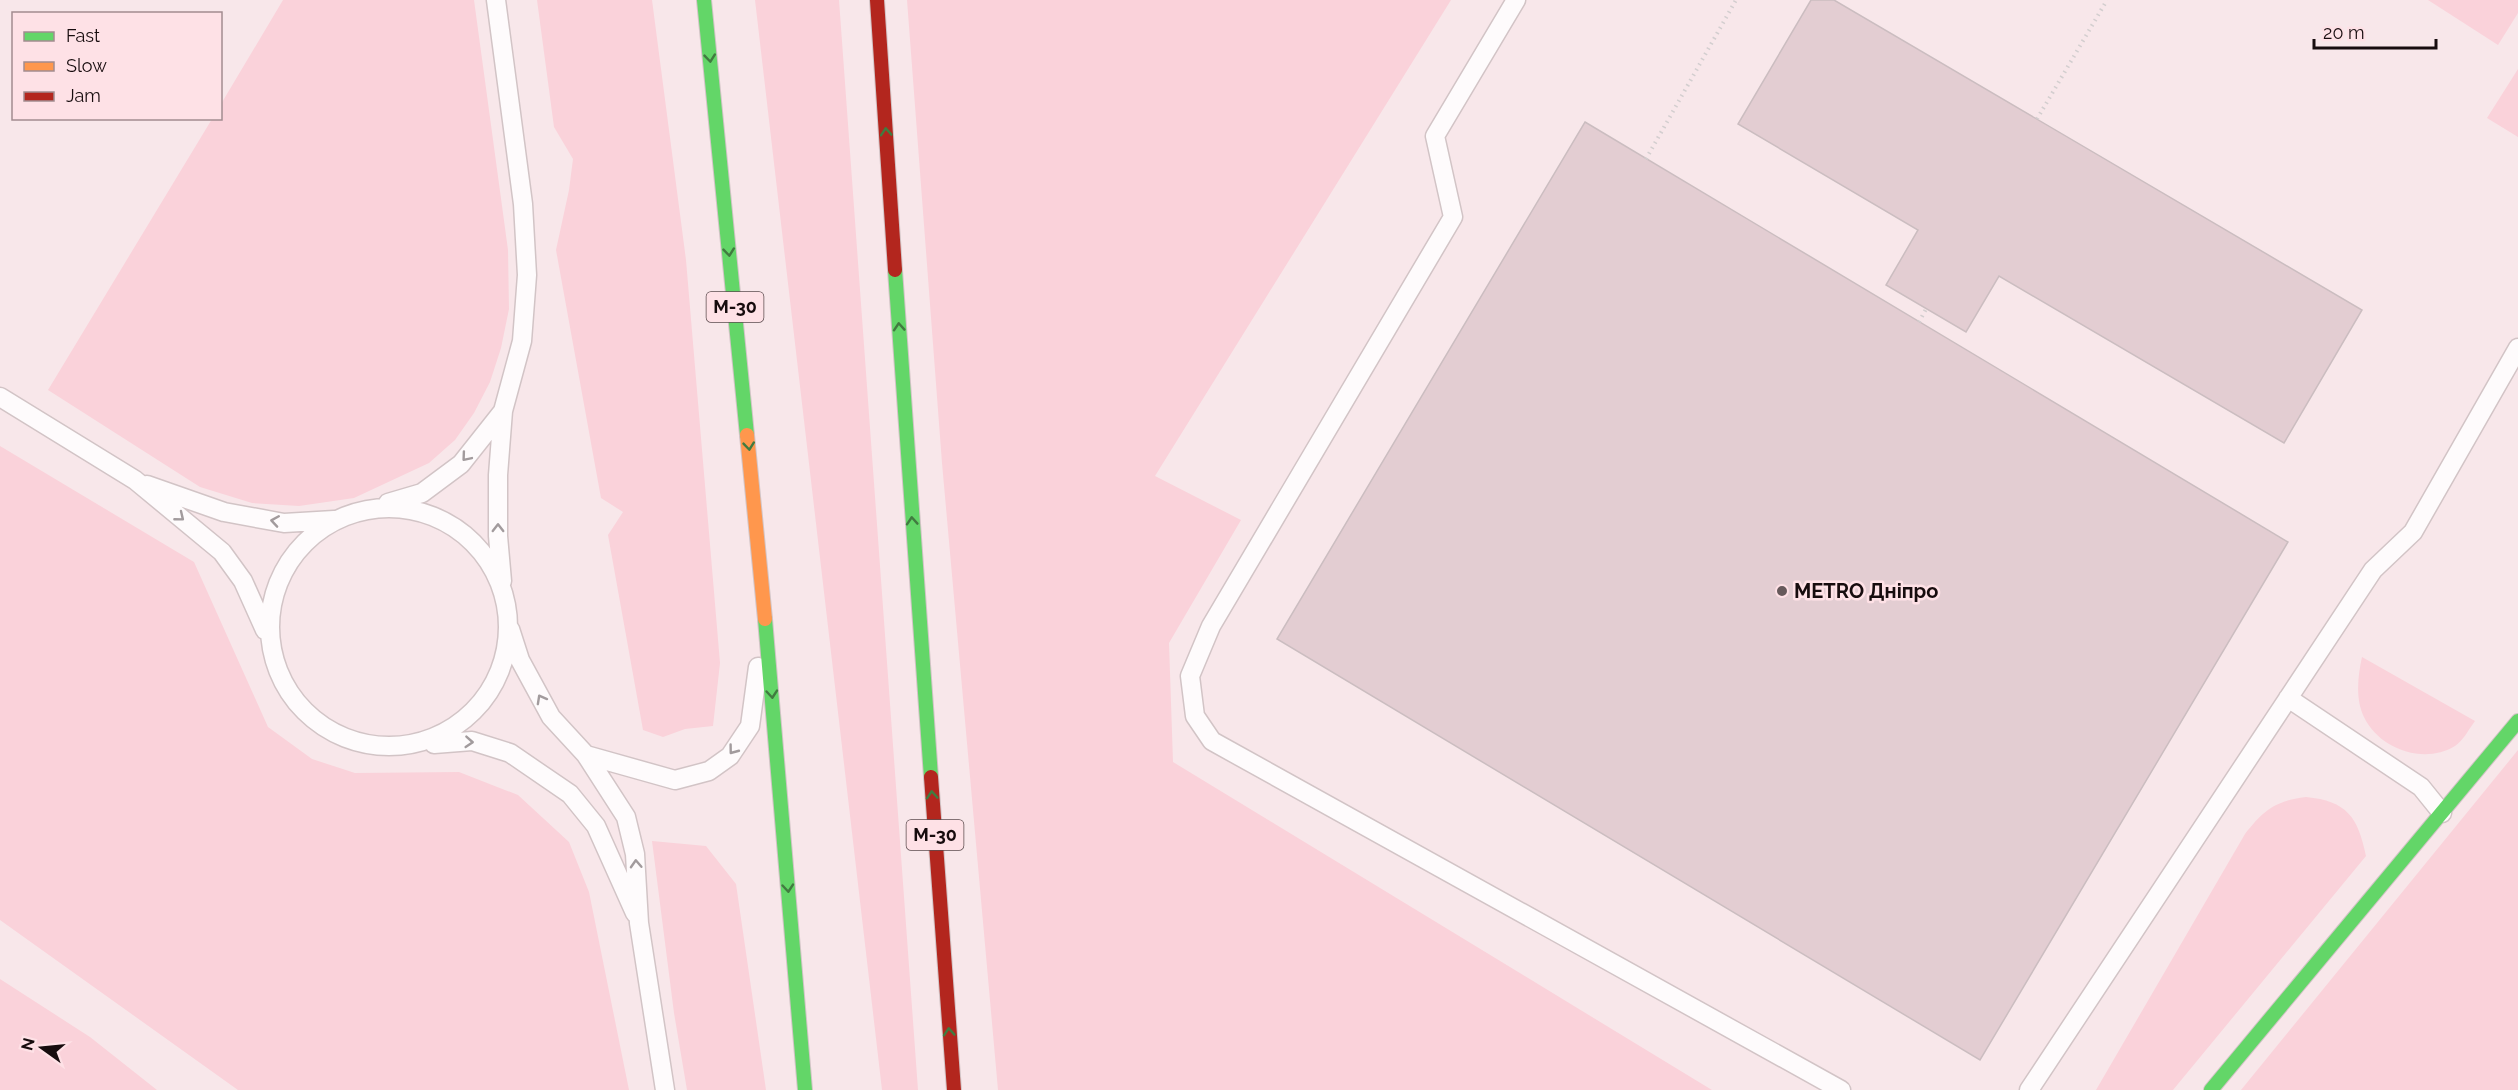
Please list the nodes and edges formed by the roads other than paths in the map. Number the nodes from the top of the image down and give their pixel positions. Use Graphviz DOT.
graph roads {
  1 [pos="496,0"];
  2 [pos="704,0"];
  3 [pos="877,0"];
  4 [pos="1516,0"];
  5 [pos="2518,348"];
  6 [pos="0,398"];
  7 [pos="503,411"];
  8 [pos="135,480"];
  9 [pos="369,508"];
  10 [pos="334,520"];
  11 [pos="502,586"];
  12 [pos="765,614"];
  13 [pos="509,627"];
  14 [pos="270,646"];
  15 [pos="2288,698"];
  16 [pos="2518,721"];
  17 [pos="411,746"];
  18 [pos="586,755"];
  19 [pos="2442,813"];
  20 [pos="639,923"];
  21 [pos="665,1090"];
  22 [pos="805,1090"];
  23 [pos="954,1090"];
  24 [pos="1841,1090"];
  25 [pos="2029,1090"];
  26 [pos="2211,1090"];
  1 -- 7 [label="lane"];
  2 -- 12 [label="main road, М-30, one-way"];
  23 -- 3 [label="main road, М-30, one-way"];
  4 -- 24 [label="lane"];
  5 -- 15 [label="lane"];
  6 -- 8 [label="lane"];
  7 -- 9 [label="lane, one-way"];
  11 -- 7 [label="lane, one-way"];
  10 -- 8 [label="lane, one-way"];
  8 -- 14 [label="lane, one-way"];
  9 -- 10 [label="lane"];
  9 -- 11 [label="lane"];
  10 -- 14 [label="lane"];
  11 -- 13 [label="lane"];
  12 -- 18 [label="lane, one-way"];
  12 -- 22 [label="main road, М-30, one-way"];
  13 -- 17 [label="lane"];
  18 -- 13 [label="lane, one-way"];
  14 -- 17 [label="lane"];
  15 -- 19 [label="lane"];
  15 -- 25 [label="lane"];
  16 -- 19 [label="main road"];
  17 -- 20 [label="lane, one-way"];
  20 -- 18 [label="lane, one-way"];
  19 -- 26 [label="main road"];
  20 -- 21 [label="lane"];
}
